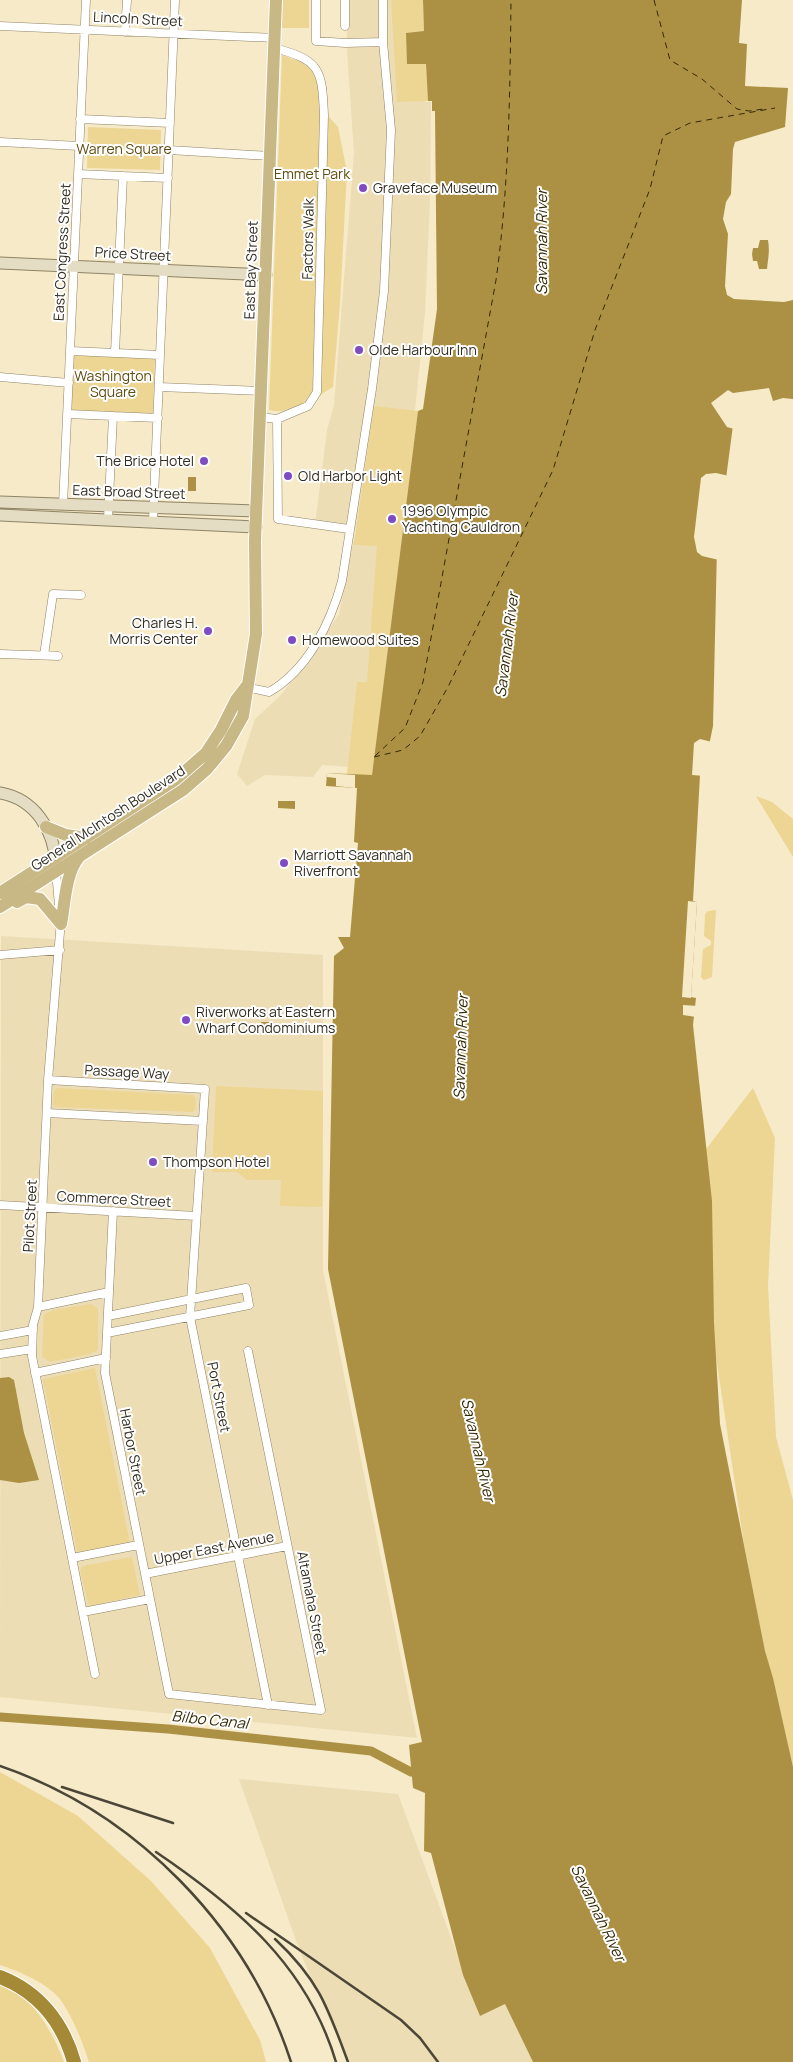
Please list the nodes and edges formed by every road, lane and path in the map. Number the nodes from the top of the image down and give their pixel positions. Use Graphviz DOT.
graph roads {
  1 [pos="86,0"];
  2 [pos="127,0"];
  3 [pos="175,0"];
  4 [pos="276,0"];
  5 [pos="316,0"];
  6 [pos="345,0"];
  7 [pos="382,0"];
  8 [pos="0,26"];
  9 [pos="345,26"];
  10 [pos="85,29"];
  11 [pos="125,32"];
  12 [pos="174,33"];
  13 [pos="383,42"];
  14 [pos="274,43"];
  15 [pos="80,119"];
  16 [pos="170,123"];
  17 [pos="0,142"];
  18 [pos="79,146"];
  19 [pos="169,150"];
  20 [pos="270,156"];
  21 [pos="78,174"];
  22 [pos="123,176"];
  23 [pos="168,178"];
  24 [pos="0,263"];
  25 [pos="73,266"];
  26 [pos="119,268"];
  27 [pos="163,271"];
  28 [pos="266,276"];
  29 [pos="70,351"];
  30 [pos="115,353"];
  31 [pos="160,354"];
  32 [pos="0,377"];
  33 [pos="69,383"];
  34 [pos="159,387"];
  35 [pos="261,391"];
  36 [pos="68,414"];
  37 [pos="113,416"];
  38 [pos="260,417"];
  39 [pos="158,418"];
  40 [pos="276,419"];
  41 [pos="0,502"];
  42 [pos="63,505"];
  43 [pos="109,506"];
  44 [pos="154,508"];
  45 [pos="256,511"];
  46 [pos="0,515"];
  47 [pos="108,519"];
  48 [pos="153,521"];
  49 [pos="256,527"];
  50 [pos="349,529"];
  51 [pos="255,541"];
  52 [pos="81,595"];
  53 [pos="0,654"];
  54 [pos="44,655"];
  55 [pos="58,656"];
  56 [pos="246,687"];
  57 [pos="0,793"];
  58 [pos="46,827"];
  59 [pos="86,838"];
  60 [pos="80,856"];
  61 [pos="55,857"];
  62 [pos="56,871"];
  63 [pos="0,893"];
  64 [pos="0,907"];
  65 [pos="0,913"];
  66 [pos="61,924"];
  67 [pos="60,950"];
  68 [pos="0,954"];
  69 [pos="48,1080"];
  70 [pos="205,1089"];
  71 [pos="47,1113"];
  72 [pos="203,1121"];
  73 [pos="0,1205"];
  74 [pos="43,1208"];
  75 [pos="113,1211"];
  76 [pos="196,1216"];
  77 [pos="109,1292"];
  78 [pos="191,1300"];
  79 [pos="38,1307"];
  80 [pos="108,1316"];
  81 [pos="190,1317"];
  82 [pos="33,1330"];
  83 [pos="107,1333"];
  84 [pos="0,1336"];
  85 [pos="32,1349"];
  86 [pos="248,1351"];
  87 [pos="0,1354"];
  88 [pos="106,1358"];
  89 [pos="35,1373"];
  90 [pos="138,1545"];
  91 [pos="287,1546"];
  92 [pos="239,1555"];
  93 [pos="72,1558"];
  94 [pos="145,1574"];
  95 [pos="150,1599"];
  96 [pos="83,1612"];
  97 [pos="96,1674"];
  98 [pos="169,1694"];
  99 [pos="268,1705"];
  100 [pos="0,1977"];
  101 [pos="74,2062"];
  1 -- 10 [label="street, East Congress Street"];
  2 -- 11 [label="street"];
  3 -- 12 [label="street"];
  4 -- 14 [label="main road, East Bay Street"];
  5 -- 13 [label="street"];
  6 -- 9 [label="street"];
  7 -- 13 [label="street"];
  8 -- 10 [label="street, Lincoln Street"];
  10 -- 11 [label="street, Lincoln Street"];
  10 -- 15 [label="street, East Congress Street"];
  11 -- 12 [label="street, Lincoln Street"];
  12 -- 14 [label="street, Lincoln Street"];
  12 -- 16 [label="street"];
  13 -- 50 [label="street"];
  14 -- 20 [label="main road, East Bay Street"];
  14 -- 40 [label="street, Factors Walk"];
  15 -- 16 [label="street"];
  15 -- 18 [label="street, East Congress Street"];
  16 -- 19 [label="street"];
  17 -- 18 [label="street"];
  18 -- 21 [label="street, East Congress Street"];
  19 -- 20 [label="street"];
  19 -- 23 [label="street"];
  20 -- 28 [label="main road, East Bay Street"];
  21 -- 22 [label="street"];
  21 -- 25 [label="street, East Congress Street"];
  22 -- 23 [label="street"];
  22 -- 26 [label="street"];
  23 -- 27 [label="street"];
  24 -- 25 [label="main road, Price Street"];
  25 -- 26 [label="main road, Price Street"];
  25 -- 29 [label="street, East Congress Street"];
  26 -- 27 [label="main road, Price Street"];
  26 -- 30 [label="street"];
  27 -- 28 [label="main road, Price Street"];
  27 -- 31 [label="street"];
  28 -- 35 [label="main road, East Bay Street"];
  29 -- 30 [label="street"];
  29 -- 33 [label="street, East Congress Street"];
  30 -- 31 [label="street"];
  31 -- 34 [label="street"];
  32 -- 33 [label="street"];
  33 -- 36 [label="street, East Congress Street"];
  34 -- 35 [label="street"];
  34 -- 39 [label="street"];
  35 -- 38 [label="main road, East Bay Street"];
  36 -- 37 [label="street"];
  36 -- 42 [label="street, East Congress Street"];
  37 -- 39 [label="street"];
  37 -- 43 [label="street"];
  38 -- 40 [label="street, Factors Walk"];
  38 -- 45 [label="main road, East Bay Street"];
  39 -- 44 [label="street"];
  40 -- 50 [label="street"];
  41 -- 42 [label="main road, East Broad Street"];
  42 -- 43 [label="main road, East Broad Street"];
  43 -- 44 [label="main road, East Broad Street"];
  43 -- 47 [label="street"];
  44 -- 45 [label="main road, East Broad Street"];
  44 -- 48 [label="street"];
  45 -- 49 [label="main road, East Bay Street"];
  46 -- 47 [label="main road, East Broad Street"];
  47 -- 48 [label="main road, East Broad Street"];
  48 -- 49 [label="main road, East Broad Street"];
  49 -- 51 [label="main road, East Bay Street"];
  50 -- 56 [label="street"];
  51 -- 56 [label="main road, General McIntosh Boulevard"];
  52 -- 54 [label="street"];
  53 -- 54 [label="street"];
  54 -- 55 [label="street"];
  56 -- 59 [label="main road, General McIntosh Boulevard"];
  56 -- 60 [label="main road, General McIntosh Boulevard"];
  57 -- 58 [label="main road"];
  58 -- 59 [label="main road"];
  58 -- 61 [label="main road"];
  59 -- 61 [label="main road, General McIntosh Boulevard"];
  60 -- 62 [label="main road, General McIntosh Boulevard"];
  60 -- 66 [label="main road"];
  61 -- 62 [label="main road"];
  61 -- 63 [label="main road, General McIntosh Boulevard"];
  62 -- 64 [label="main road, General McIntosh Boulevard"];
  62 -- 66 [label="street, Pilot Street"];
  65 -- 66 [label="main road"];
  66 -- 67 [label="street, Pilot Street"];
  67 -- 68 [label="street"];
  67 -- 69 [label="street, Pilot Street"];
  69 -- 70 [label="street, Passage Way"];
  69 -- 71 [label="street, Pilot Street"];
  70 -- 72 [label="street, Port Street"];
  71 -- 72 [label="street"];
  71 -- 74 [label="street, Pilot Street"];
  72 -- 76 [label="street, Port Street"];
  73 -- 74 [label="street, Commerce Street"];
  74 -- 75 [label="street, Commerce Street"];
  74 -- 79 [label="street, Pilot Street"];
  75 -- 76 [label="street, Commerce Street"];
  75 -- 77 [label="street, Harbor Street"];
  76 -- 78 [label="street, Port Street"];
  77 -- 79 [label="street"];
  77 -- 80 [label="street, Harbor Street"];
  78 -- 80 [label="street"];
  78 -- 81 [label="street, Port Street"];
  78 -- 81 [label="street"];
  79 -- 82 [label="street, Pilot Street"];
  80 -- 83 [label="street, Harbor Street"];
  81 -- 83 [label="street"];
  81 -- 92 [label="street, Port Street"];
  82 -- 84 [label="street"];
  82 -- 85 [label="street, Pilot Street"];
  83 -- 88 [label="street, Harbor Street"];
  85 -- 87 [label="street"];
  85 -- 89 [label="street, Pilot Street"];
  86 -- 91 [label="street, Altamaha Street"];
  88 -- 89 [label="street"];
  88 -- 90 [label="street, Harbor Street"];
  89 -- 93 [label="street, Pilot Street"];
  90 -- 93 [label="street"];
  90 -- 94 [label="street, Harbor Street"];
  91 -- 92 [label="street, Upper East Avenue"];
  91 -- 99 [label="street, Altamaha Street"];
  92 -- 94 [label="street, Upper East Avenue"];
  92 -- 99 [label="street, Port Street"];
  93 -- 96 [label="street, Pilot Street"];
  94 -- 95 [label="street, Harbor Street"];
  95 -- 96 [label="street"];
  95 -- 98 [label="street, Harbor Street"];
  96 -- 97 [label="street, Pilot Street"];
  98 -- 99 [label="street, Altamaha Street"];
  100 -- 101 [label="highway"];
}
